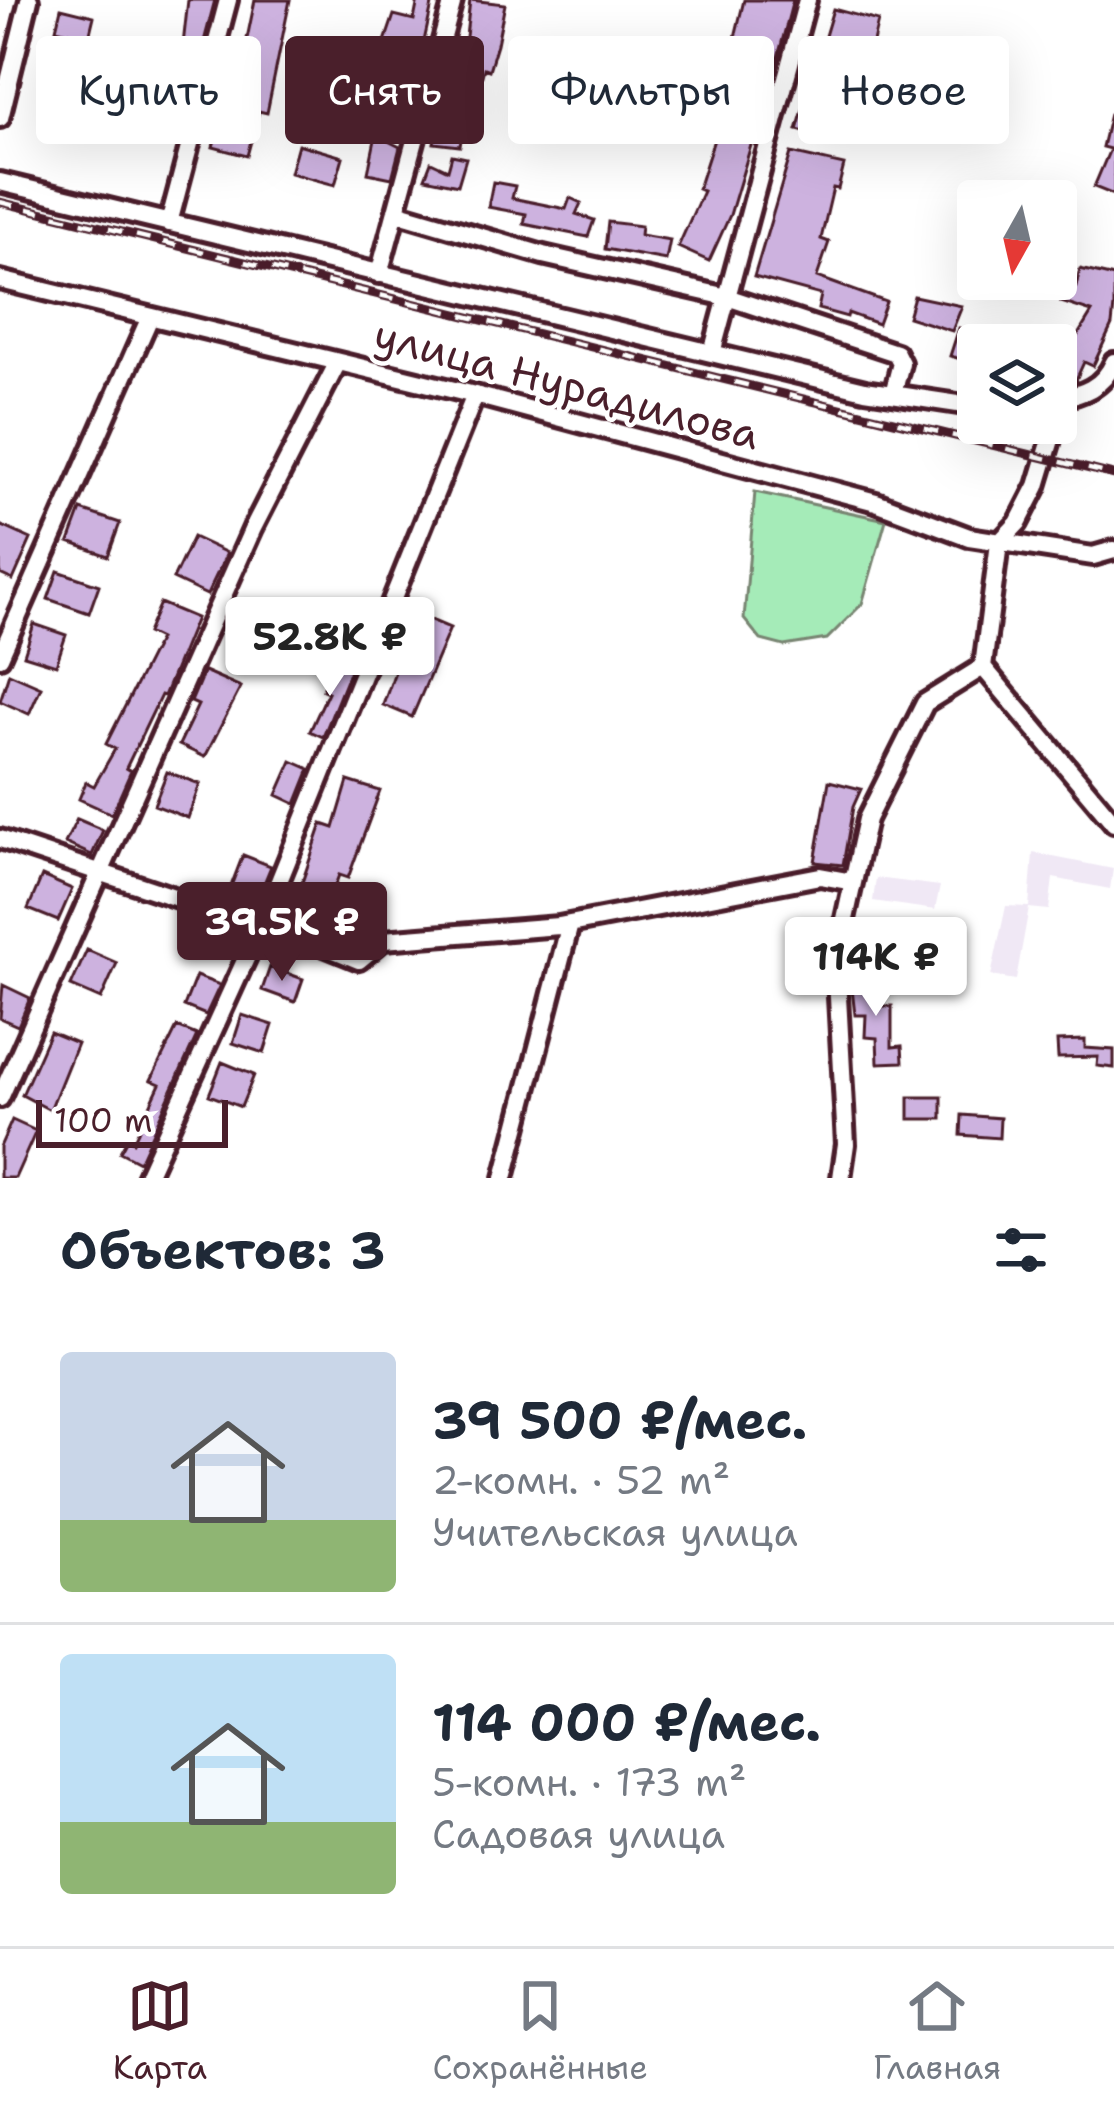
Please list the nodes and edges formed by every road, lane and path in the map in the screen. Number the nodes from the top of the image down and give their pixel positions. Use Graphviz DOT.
graph roads {
  1 [pos="29,0"];
  2 [pos="228,0"];
  3 [pos="453,0"];
  4 [pos="808,0"];
  5 [pos="0,118"];
  6 [pos="0,182"];
  7 [pos="396,212"];
  8 [pos="169,224"];
  9 [pos="379,274"];
  10 [pos="0,280"];
  11 [pos="727,297"];
  12 [pos="150,317"];
  13 [pos="712,353"];
  14 [pos="338,362"];
  15 [pos="1114,362"];
  16 [pos="893,394"];
  17 [pos="475,395"];
  18 [pos="1078,395"];
  19 [pos="957,404"];
  20 [pos="1049,444"];
  21 [pos="999,543"];
  22 [pos="1114,550"];
  23 [pos="0,657"];
  24 [pos="983,668"];
  25 [pos="1114,824"];
  26 [pos="0,839"];
  27 [pos="102,872"];
  28 [pos="853,882"];
  29 [pos="262,921"];
  30 [pos="570,924"];
  31 [pos="0,1098"];
  32 [pos="146,1178"];
  33 [pos="504,1178"];
  34 [pos="841,1178"];
  1 -- 5 [label="street"];
  2 -- 8 [label="street"];
  3 -- 7 [label="street"];
  4 -- 11 [label="street"];
  6 -- 8 [label="street"];
  7 -- 9 [label="street"];
  7 -- 11 [label="street"];
  8 -- 9 [label="street"];
  9 -- 13 [label="street"];
  10 -- 12 [label="street, улица Нурадилова"];
  11 -- 13 [label="street"];
  11 -- 16 [label="street"];
  12 -- 14 [label="street, улица Нурадилова"];
  12 -- 23 [label="street"];
  13 -- 16 [label="street"];
  14 -- 17 [label="street, улица Нурадилова"];
  14 -- 27 [label="street"];
  15 -- 18 [label="street"];
  16 -- 19 [label="street"];
  17 -- 21 [label="street, улица Нурадилова"];
  17 -- 29 [label="street"];
  20 -- 21 [label="street"];
  21 -- 22 [label="street, улица Нурадилова"];
  21 -- 24 [label="street"];
  24 -- 25 [label="street"];
  24 -- 28 [label="street"];
  26 -- 27 [label="street"];
  27 -- 29 [label="street"];
  27 -- 31 [label="street"];
  28 -- 30 [label="street"];
  28 -- 34 [label="street"];
  29 -- 30 [label="street"];
  29 -- 32 [label="street"];
  30 -- 33 [label="street"];
}
